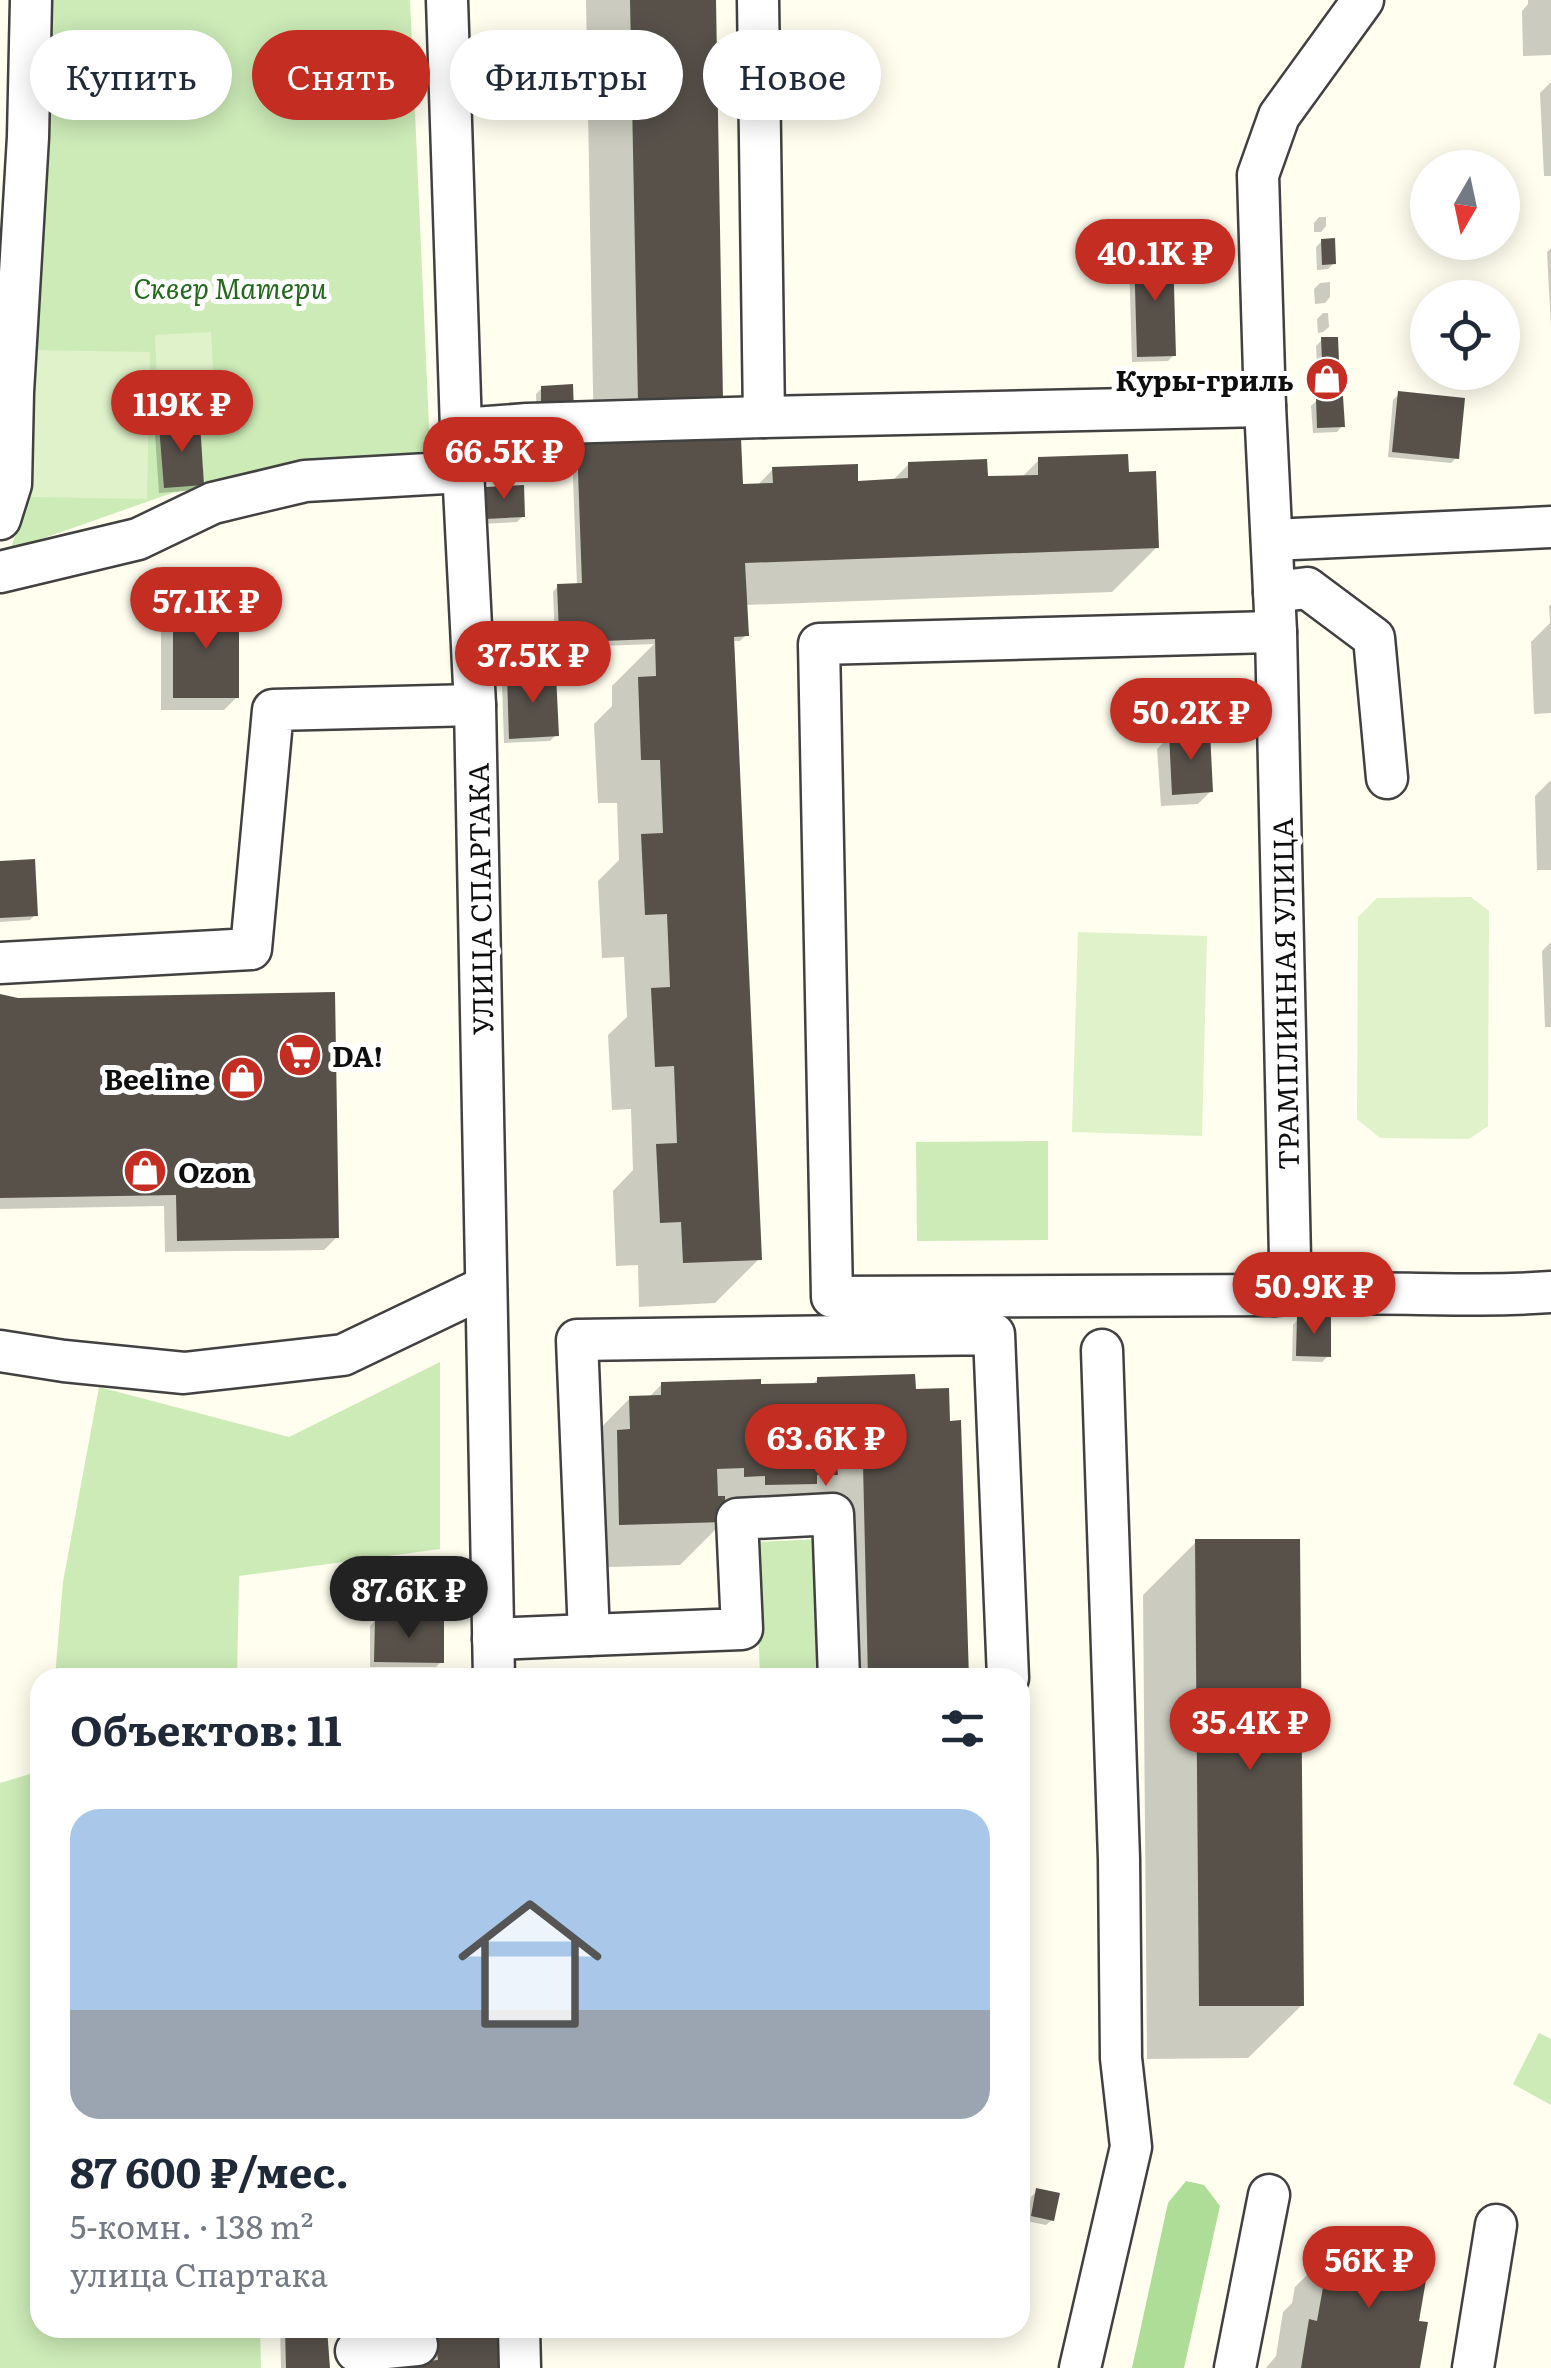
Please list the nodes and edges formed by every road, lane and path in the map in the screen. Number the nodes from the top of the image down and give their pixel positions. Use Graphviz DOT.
graph roads {
  1 [pos="31,0"];
  2 [pos="447,0"];
  3 [pos="758,0"];
  4 [pos="1363,0"];
  5 [pos="6,391"];
  6 [pos="1265,406"];
  7 [pos="764,417"];
  8 [pos="461,429"];
  9 [pos="463,472"];
  10 [pos="0,519"];
  11 [pos="1551,527"];
  12 [pos="1272,540"];
  13 [pos="0,572"];
  14 [pos="1275,612"];
  15 [pos="475,705"];
  16 [pos="1387,778"];
  17 [pos="0,963"];
  18 [pos="485,1287"];
  19 [pos="1551,1292"];
  20 [pos="1275,1296"];
  21 [pos="0,1350"];
  22 [pos="1102,1350"];
  23 [pos="590,1636"];
  24 [pos="493,1658"];
  25 [pos="839,1668"];
  26 [pos="1008,1668"];
  27 [pos="1269,2195"];
  28 [pos="1496,2225"];
  29 [pos="518,2338"];
  30 [pos="417,2345"];
  31 [pos="357,2349"];
  32 [pos="520,2368"];
  33 [pos="1080,2368"];
  34 [pos="1235,2368"];
  35 [pos="1473,2368"];
  1 -- 5 [label="street"];
  2 -- 8 [label="street, УЛИЦА СПАРТАКА"];
  3 -- 7 [label="street"];
  4 -- 6 [label="street, ТРАМПЛИННАЯ УЛИЦА"];
  5 -- 10 [label="street"];
  6 -- 7 [label="street"];
  6 -- 12 [label="street, ТРАМПЛИННАЯ УЛИЦА"];
  7 -- 8 [label="street"];
  8 -- 9 [label="street, УЛИЦА СПАРТАКА"];
  9 -- 13 [label="street"];
  9 -- 15 [label="street, УЛИЦА СПАРТАКА"];
  11 -- 12 [label="street"];
  12 -- 14 [label="street, ТРАМПЛИННАЯ УЛИЦА"];
  14 -- 16 [label="street"];
  14 -- 20 [label="street, ТРАМПЛИННАЯ УЛИЦА"];
  14 -- 20 [label="street"];
  15 -- 17 [label="street"];
  15 -- 18 [label="street, УЛИЦА СПАРТАКА"];
  18 -- 21 [label="street"];
  18 -- 24 [label="street, УЛИЦА СПАРТАКА"];
  19 -- 20 [label="street"];
  22 -- 33 [label="street"];
  23 -- 24 [label="street"];
  23 -- 25 [label="street"];
  23 -- 26 [label="street"];
  27 -- 34 [label="street"];
  28 -- 35 [label="street"];
  29 -- 32 [label="street"];
  30 -- 31 [label="street"];
}
